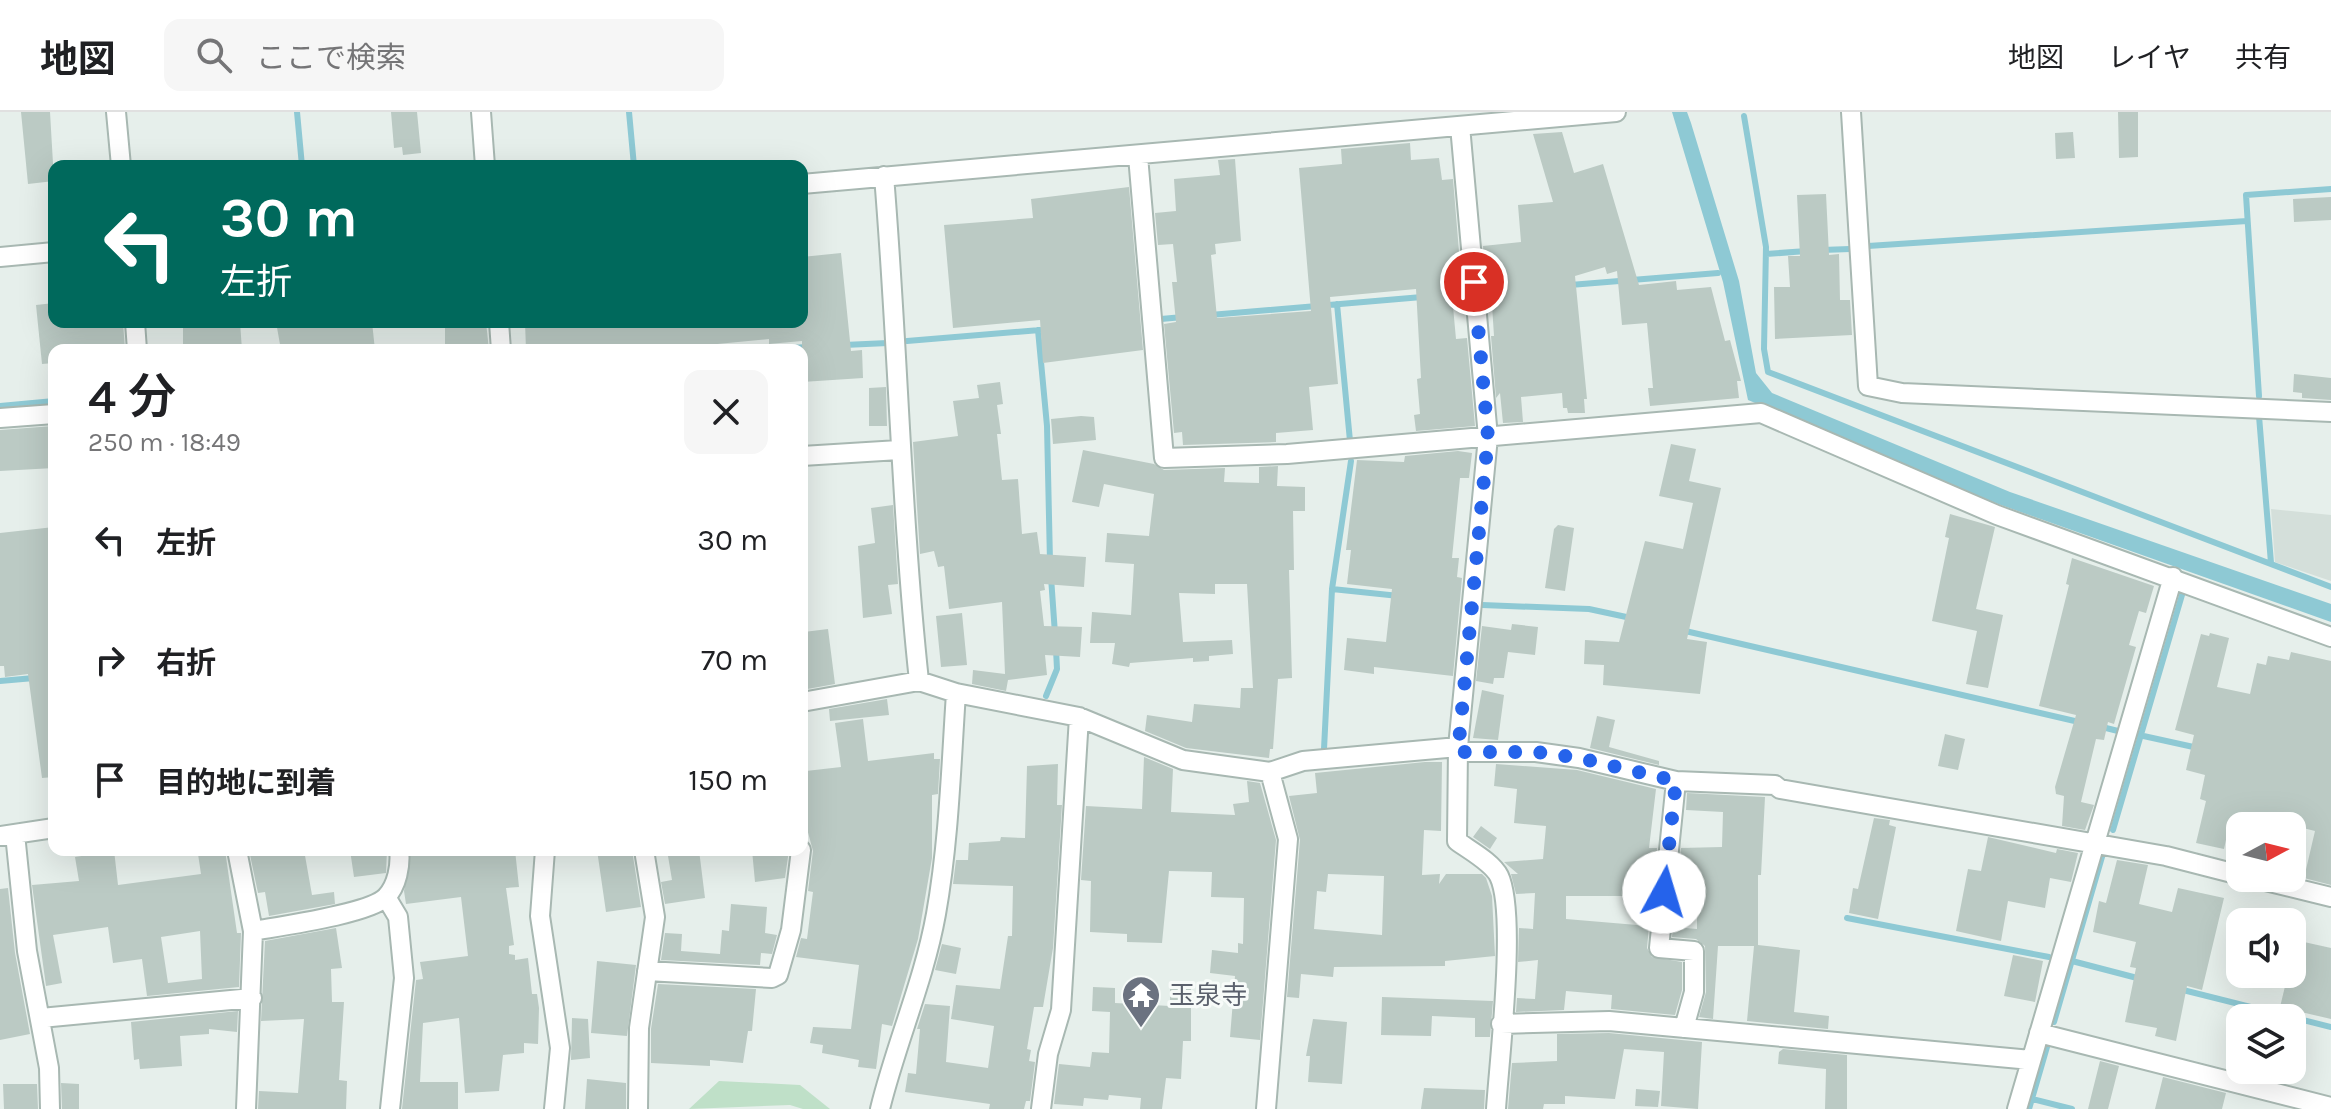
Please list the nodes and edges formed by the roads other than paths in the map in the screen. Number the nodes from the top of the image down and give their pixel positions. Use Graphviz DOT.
graph roads {
  1 [pos="116,112"];
  2 [pos="481,112"];
  3 [pos="1616,112"];
  4 [pos="1851,112"];
  5 [pos="1460,126"];
  6 [pos="1138,156"];
  7 [pos="120,160"];
  8 [pos="485,160"];
  9 [pos="884,176"];
  10 [pos="808,183"];
  11 [pos="48,253"];
  12 [pos="0,257"];
  13 [pos="2331,412"];
  14 [pos="48,414"];
  15 [pos="0,418"];
  16 [pos="1488,437"];
  17 [pos="899,450"];
  18 [pos="808,456"];
  19 [pos="2173,577"];
  20 [pos="2331,637"];
  21 [pos="919,681"];
  22 [pos="956,693"];
  23 [pos="808,701"];
  24 [pos="1079,717"];
  25 [pos="1458,749"];
  26 [pos="1270,772"];
  27 [pos="1676,781"];
  28 [pos="48,829"];
  29 [pos="8,835"];
  30 [pos="2094,845"];
  31 [pos="238,856"];
  32 [pos="399,856"];
  33 [pos="545,856"];
  34 [pos="645,856"];
  35 [pos="800,856"];
  36 [pos="2226,871"];
  37 [pos="2306,891"];
  38 [pos="386,897"];
  39 [pos="2331,897"];
  40 [pos="253,931"];
  41 [pos="647,971"];
  42 [pos="252,998"];
  43 [pos="41,1018"];
  44 [pos="1501,1024"];
  45 [pos="1684,1028"];
  46 [pos="2039,1033"];
  47 [pos="2031,1060"];
  48 [pos="2331,1107"];
  49 [pos="50,1109"];
  50 [pos="246,1109"];
  51 [pos="390,1109"];
  52 [pos="554,1109"];
  53 [pos="638,1109"];
  54 [pos="880,1109"];
  55 [pos="1041,1109"];
  56 [pos="1266,1109"];
  57 [pos="1496,1109"];
  58 [pos="2017,1109"];
  1 -- 7 [label="street"];
  2 -- 8 [label="street"];
  3 -- 5 [label="street"];
  4 -- 13 [label="street"];
  5 -- 6 [label="street"];
  5 -- 16 [label="street"];
  6 -- 9 [label="street"];
  6 -- 16 [label="street"];
  9 -- 10 [label="street"];
  9 -- 17 [label="street"];
  11 -- 12 [label="street"];
  14 -- 15 [label="street"];
  16 -- 19 [label="street"];
  16 -- 25 [label="street"];
  17 -- 18 [label="street"];
  17 -- 21 [label="street"];
  19 -- 20 [label="street"];
  19 -- 30 [label="street"];
  21 -- 22 [label="street"];
  21 -- 23 [label="street"];
  22 -- 24 [label="street"];
  22 -- 54 [label="street"];
  24 -- 26 [label="street"];
  24 -- 55 [label="street"];
  25 -- 26 [label="street"];
  25 -- 27 [label="street"];
  25 -- 44 [label="street"];
  26 -- 56 [label="street"];
  27 -- 30 [label="street"];
  27 -- 45 [label="street"];
  28 -- 29 [label="street"];
  29 -- 43 [label="street"];
  30 -- 36 [label="street"];
  30 -- 46 [label="street"];
  31 -- 40 [label="street"];
  32 -- 38 [label="street"];
  33 -- 52 [label="street"];
  34 -- 41 [label="street"];
  35 -- 41 [label="street"];
  37 -- 39 [label="street"];
  38 -- 40 [label="street"];
  38 -- 51 [label="street"];
  40 -- 42 [label="street"];
  41 -- 53 [label="street"];
  42 -- 43 [label="street"];
  42 -- 50 [label="street"];
  43 -- 49 [label="street"];
  44 -- 45 [label="street"];
  44 -- 57 [label="street"];
  45 -- 47 [label="street"];
  46 -- 47 [label="street"];
  46 -- 48 [label="street"];
  47 -- 58 [label="street"];
}
